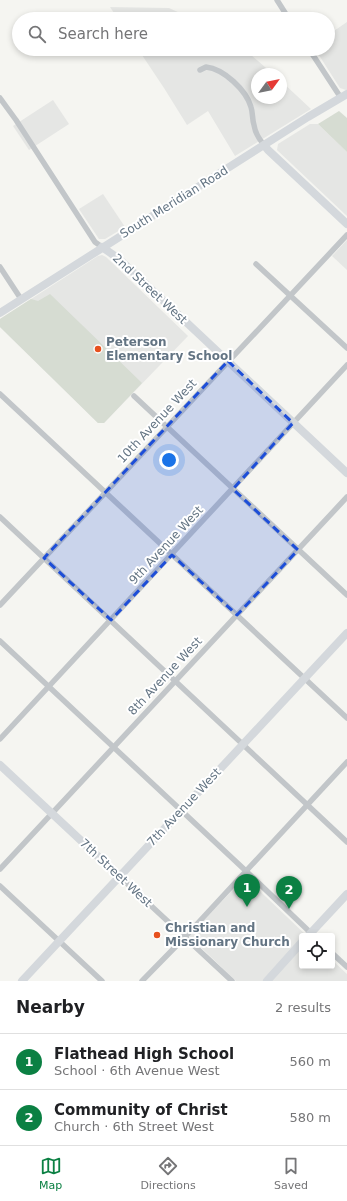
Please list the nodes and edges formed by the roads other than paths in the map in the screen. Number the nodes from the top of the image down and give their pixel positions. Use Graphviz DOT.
graph roads {
  1 [pos="277,0"];
  2 [pos="285,12"];
  3 [pos="314,56"];
  4 [pos="200,70"];
  5 [pos="344,96"];
  6 [pos="0,98"];
  7 [pos="264,145"];
  8 [pos="347,224"];
  9 [pos="347,235"];
  10 [pos="102,248"];
  11 [pos="256,264"];
  12 [pos="0,268"];
  13 [pos="291,295"];
  14 [pos="21,299"];
  15 [pos="0,313"];
  16 [pos="347,348"];
  17 [pos="228,361"];
  18 [pos="347,365"];
  19 [pos="0,394"];
  20 [pos="134,396"];
  21 [pos="293,424"];
  22 [pos="167,427"];
  23 [pos="347,473"];
  24 [pos="233,489"];
  25 [pos="105,493"];
  26 [pos="347,497"];
  27 [pos="0,517"];
  28 [pos="298,550"];
  29 [pos="172,555"];
  30 [pos="44,558"];
  31 [pos="347,595"];
  32 [pos="0,605"];
  33 [pos="237,615"];
  34 [pos="111,620"];
  35 [pos="347,632"];
  36 [pos="0,641"];
  37 [pos="304,678"];
  38 [pos="176,681"];
  39 [pos="49,687"];
  40 [pos="347,718"];
  41 [pos="0,739"];
  42 [pos="243,744"];
  43 [pos="113,748"];
  44 [pos="347,762"];
  45 [pos="0,765"];
  46 [pos="307,804"];
  47 [pos="181,810"];
  48 [pos="52,814"];
  49 [pos="347,842"];
  50 [pos="0,869"];
  51 [pos="246,871"];
  52 [pos="119,876"];
  53 [pos="0,886"];
  54 [pos="347,894"];
  55 [pos="309,933"];
  56 [pos="313,933"];
  57 [pos="185,937"];
  58 [pos="60,941"];
  59 [pos="299,945"];
  60 [pos="335,956"];
  61 [pos="347,967"];
  62 [pos="22,981"];
  63 [pos="102,981"];
  64 [pos="142,981"];
  65 [pos="232,981"];
  66 [pos="267,981"];
  1 -- 2 [label="street"];
  3 -- 5 [label="street"];
  4 -- 7 [label="street"];
  5 -- 7 [label="street, South Meridian Road"];
  6 -- 10 [label="street, 2nd Street West"];
  7 -- 8 [label="street"];
  7 -- 10 [label="street, South Meridian Road"];
  9 -- 13 [label="street, 10th Avenue West"];
  10 -- 14 [label="street, South Meridian Road"];
  10 -- 17 [label="street, 2nd Street West"];
  11 -- 13 [label="street"];
  12 -- 14 [label="street"];
  13 -- 16 [label="street"];
  13 -- 17 [label="street, 10th Avenue West"];
  14 -- 15 [label="street, South Meridian Road"];
  17 -- 21 [label="street, 2nd Street West"];
  17 -- 22 [label="street, 10th Avenue West"];
  18 -- 21 [label="street, 9th Avenue West"];
  19 -- 25 [label="street"];
  20 -- 22 [label="street"];
  21 -- 23 [label="street, 2nd Street West"];
  21 -- 24 [label="street, 9th Avenue West"];
  22 -- 24 [label="street"];
  22 -- 25 [label="street, 10th Avenue West"];
  24 -- 28 [label="street"];
  24 -- 29 [label="street, 9th Avenue West"];
  25 -- 29 [label="street"];
  25 -- 30 [label="street, 10th Avenue West"];
  26 -- 28 [label="street, 8th Avenue West"];
  27 -- 30 [label="street"];
  28 -- 31 [label="street"];
  28 -- 33 [label="street, 8th Avenue West"];
  29 -- 33 [label="street"];
  29 -- 34 [label="street, 9th Avenue West"];
  30 -- 32 [label="street, 10th Avenue West"];
  30 -- 34 [label="street"];
  33 -- 37 [label="street"];
  33 -- 38 [label="street, 8th Avenue West"];
  34 -- 38 [label="street"];
  34 -- 39 [label="street, 9th Avenue West"];
  35 -- 37 [label="street, 7th Avenue West"];
  36 -- 39 [label="street"];
  37 -- 40 [label="street"];
  37 -- 42 [label="street, 7th Avenue West"];
  38 -- 42 [label="street"];
  38 -- 43 [label="street, 8th Avenue West"];
  39 -- 41 [label="street, 9th Avenue West"];
  39 -- 43 [label="street"];
  42 -- 46 [label="street"];
  42 -- 47 [label="street, 7th Avenue West"];
  43 -- 47 [label="street"];
  43 -- 48 [label="street, 8th Avenue West"];
  44 -- 46 [label="street"];
  45 -- 48 [label="street, 7th Street West"];
  46 -- 49 [label="street"];
  46 -- 51 [label="street"];
  47 -- 51 [label="street"];
  47 -- 52 [label="street, 7th Avenue West"];
  48 -- 50 [label="street, 8th Avenue West"];
  48 -- 52 [label="street, 7th Street West"];
  51 -- 55 [label="street"];
  51 -- 57 [label="street"];
  52 -- 57 [label="street, 7th Street West"];
  52 -- 58 [label="street, 7th Avenue West"];
  53 -- 58 [label="street"];
  54 -- 56 [label="street"];
  57 -- 64 [label="street"];
  57 -- 65 [label="street, 7th Street West"];
  58 -- 62 [label="street, 7th Avenue West"];
  58 -- 63 [label="street"];
  59 -- 66 [label="street"];
  60 -- 61 [label="street"];
}
